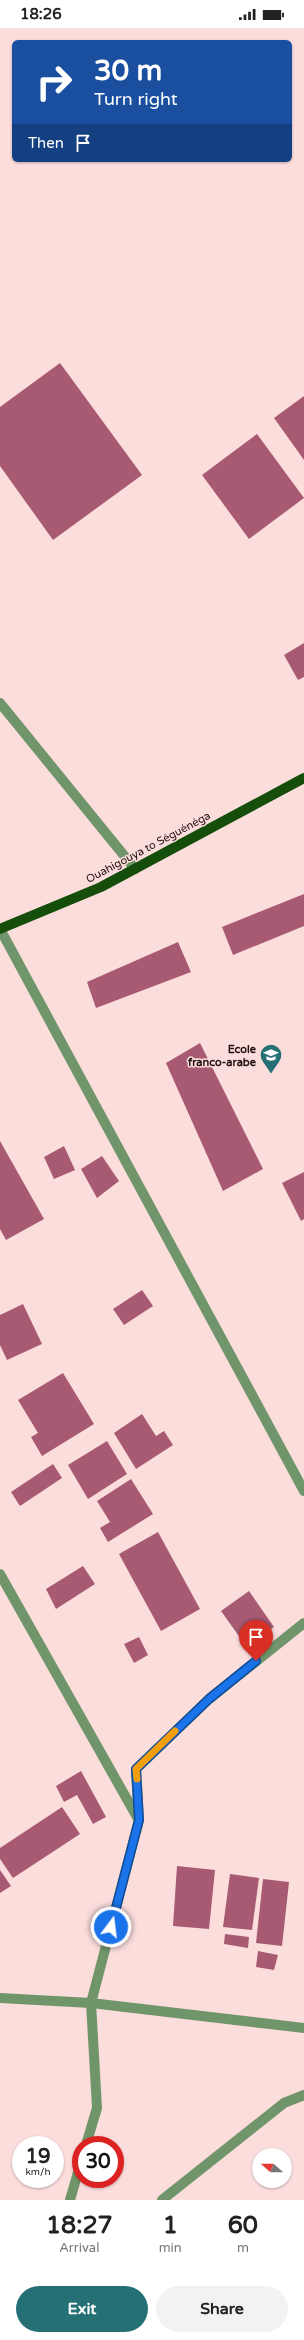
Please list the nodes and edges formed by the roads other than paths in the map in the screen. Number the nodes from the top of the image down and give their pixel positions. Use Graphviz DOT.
graph roads {
  1 [pos="0,703"];
  2 [pos="304,778"];
  3 [pos="135,869"];
  4 [pos="0,929"];
  5 [pos="304,1491"];
  6 [pos="0,1574"];
  7 [pos="304,1623"];
  8 [pos="139,1820"];
  9 [pos="0,1998"];
  10 [pos="91,2003"];
  11 [pos="304,2028"];
  12 [pos="304,2095"];
  13 [pos="89,2136"];
  14 [pos="73,2188"];
  15 [pos="70,2200"];
  16 [pos="162,2200"];
  1 -- 3 [label="street"];
  2 -- 3 [label="main road, Ouahigouya to Séguénéga"];
  3 -- 4 [label="main road, Ouahigouya to Séguénéga"];
  4 -- 5 [label="street"];
  6 -- 8 [label="street"];
  7 -- 8 [label="street"];
  8 -- 10 [label="street"];
  9 -- 10 [label="street"];
  10 -- 11 [label="street"];
  10 -- 13 [label="street"];
  12 -- 16 [label="street"];
  14 -- 15 [label="street"];
}
